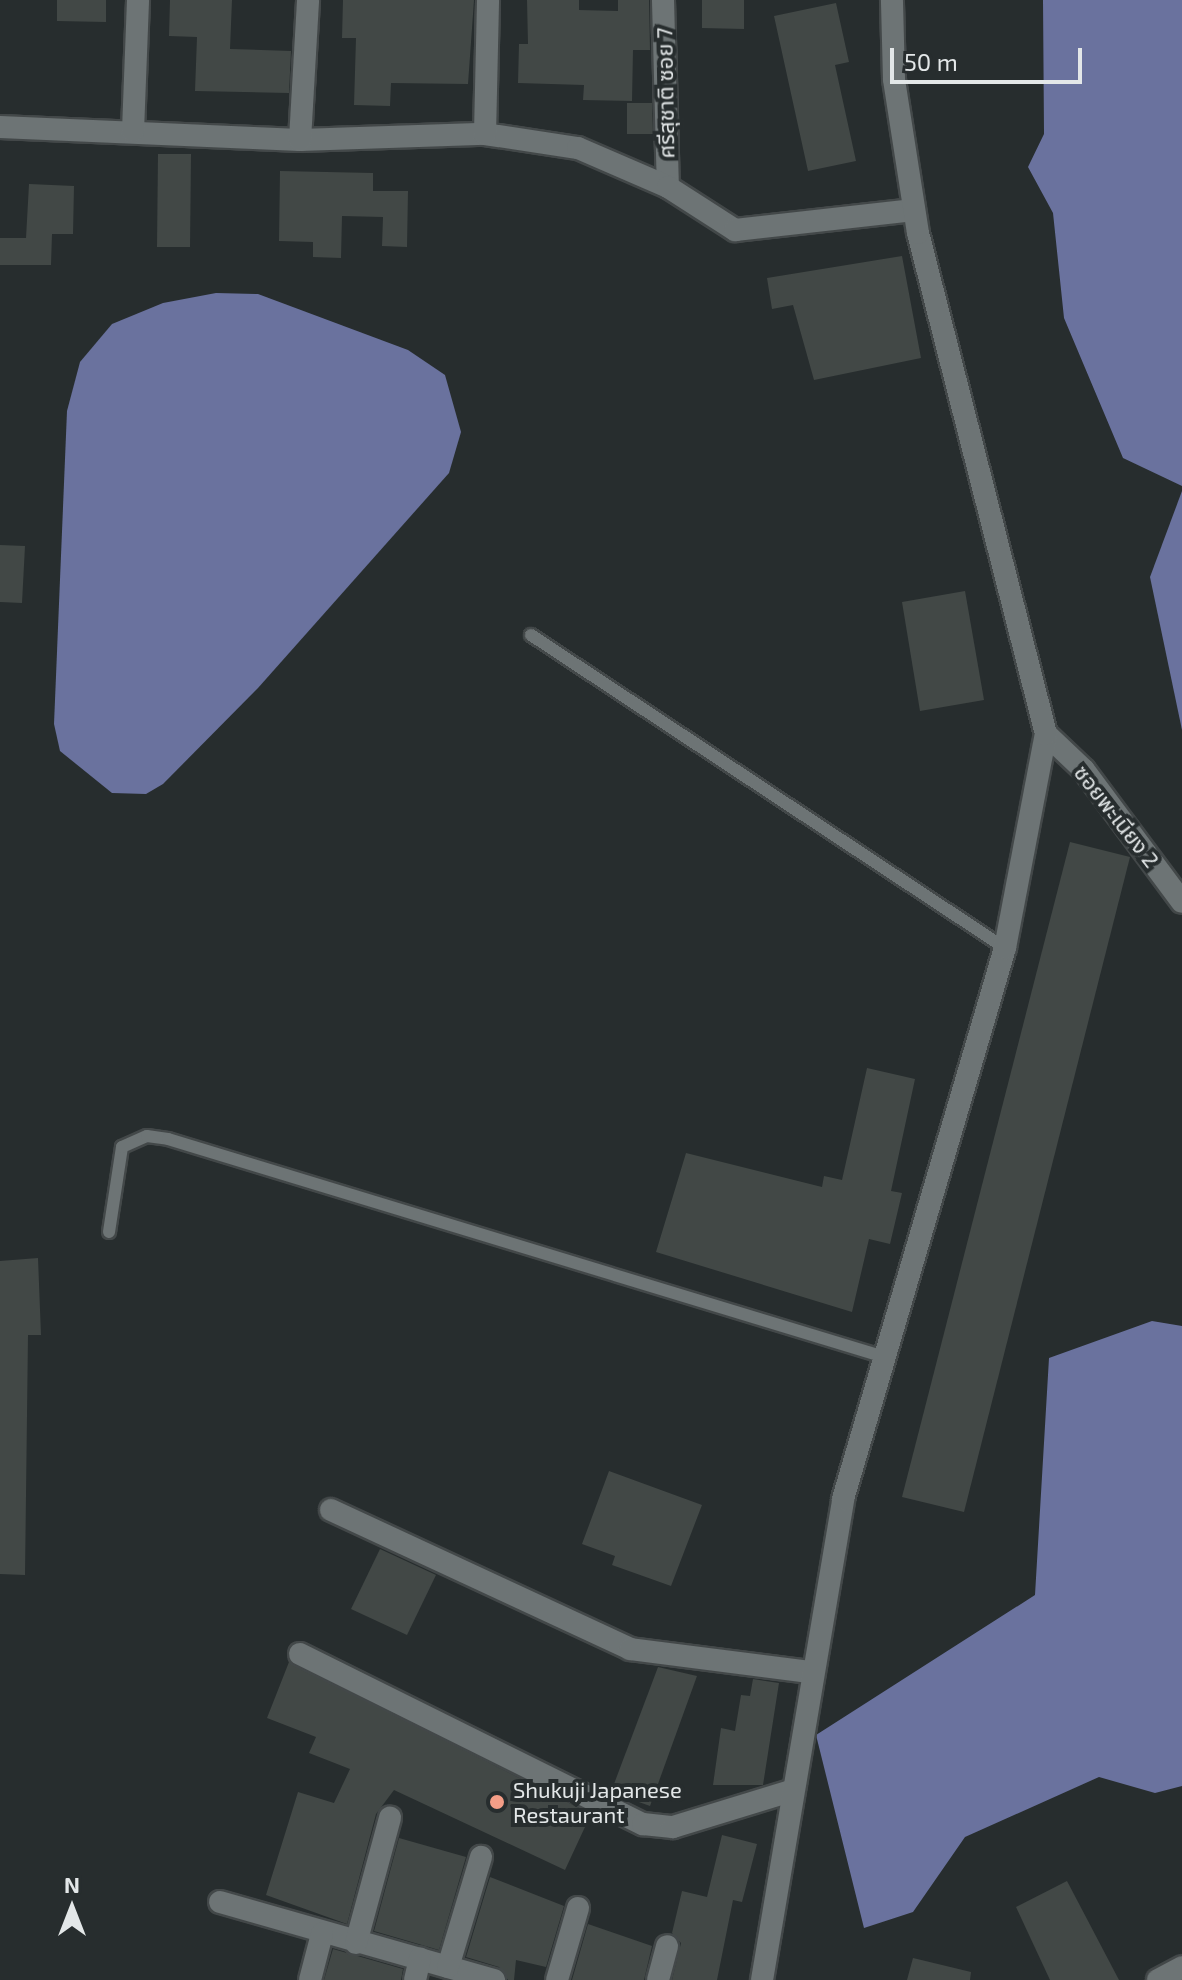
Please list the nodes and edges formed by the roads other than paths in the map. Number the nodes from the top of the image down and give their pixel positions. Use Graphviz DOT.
graph roads {
  1 [pos="138,0"];
  2 [pos="308,0"];
  3 [pos="488,0"];
  4 [pos="663,0"];
  5 [pos="892,0"];
  6 [pos="0,127"];
  7 [pos="133,131"];
  8 [pos="485,134"];
  9 [pos="300,140"];
  10 [pos="668,187"];
  11 [pos="914,210"];
  12 [pos="531,635"];
  13 [pos="1046,734"];
  14 [pos="1182,902"];
  15 [pos="1005,948"];
  16 [pos="109,1232"];
  17 [pos="884,1357"];
  18 [pos="331,1510"];
  19 [pos="300,1654"];
  20 [pos="809,1672"];
  21 [pos="791,1791"];
  22 [pos="390,1818"];
  23 [pos="481,1857"];
  24 [pos="220,1902"];
  25 [pos="578,1908"];
  26 [pos="322,1934"];
  27 [pos="356,1943"];
  28 [pos="667,1946"];
  29 [pos="448,1967"];
  30 [pos="1182,1967"];
  31 [pos="417,1970"];
  32 [pos="310,1980"];
  33 [pos="494,1980"];
  34 [pos="557,1980"];
  35 [pos="658,1980"];
  36 [pos="762,1980"];
  37 [pos="1158,1980"];
  1 -- 7 [label="street"];
  2 -- 9 [label="street"];
  3 -- 8 [label="street"];
  4 -- 10 [label="street, ศรีสุชาติ ซอย 7"];
  5 -- 11 [label="street"];
  6 -- 7 [label="street"];
  7 -- 9 [label="street"];
  8 -- 9 [label="street"];
  8 -- 10 [label="street"];
  10 -- 11 [label="street"];
  11 -- 13 [label="street"];
  12 -- 15 [label="lane"];
  13 -- 14 [label="street, ซอยพะเนียง 2"];
  13 -- 15 [label="street"];
  15 -- 17 [label="street"];
  16 -- 17 [label="lane"];
  17 -- 20 [label="street"];
  18 -- 20 [label="street"];
  19 -- 21 [label="street"];
  20 -- 21 [label="street"];
  21 -- 36 [label="street"];
  22 -- 27 [label="street"];
  23 -- 29 [label="street"];
  24 -- 26 [label="street"];
  25 -- 34 [label="street"];
  26 -- 27 [label="street"];
  26 -- 32 [label="street"];
  27 -- 31 [label="street"];
  28 -- 35 [label="street"];
  29 -- 31 [label="street"];
  29 -- 33 [label="street"];
  30 -- 37 [label="street"];
}
